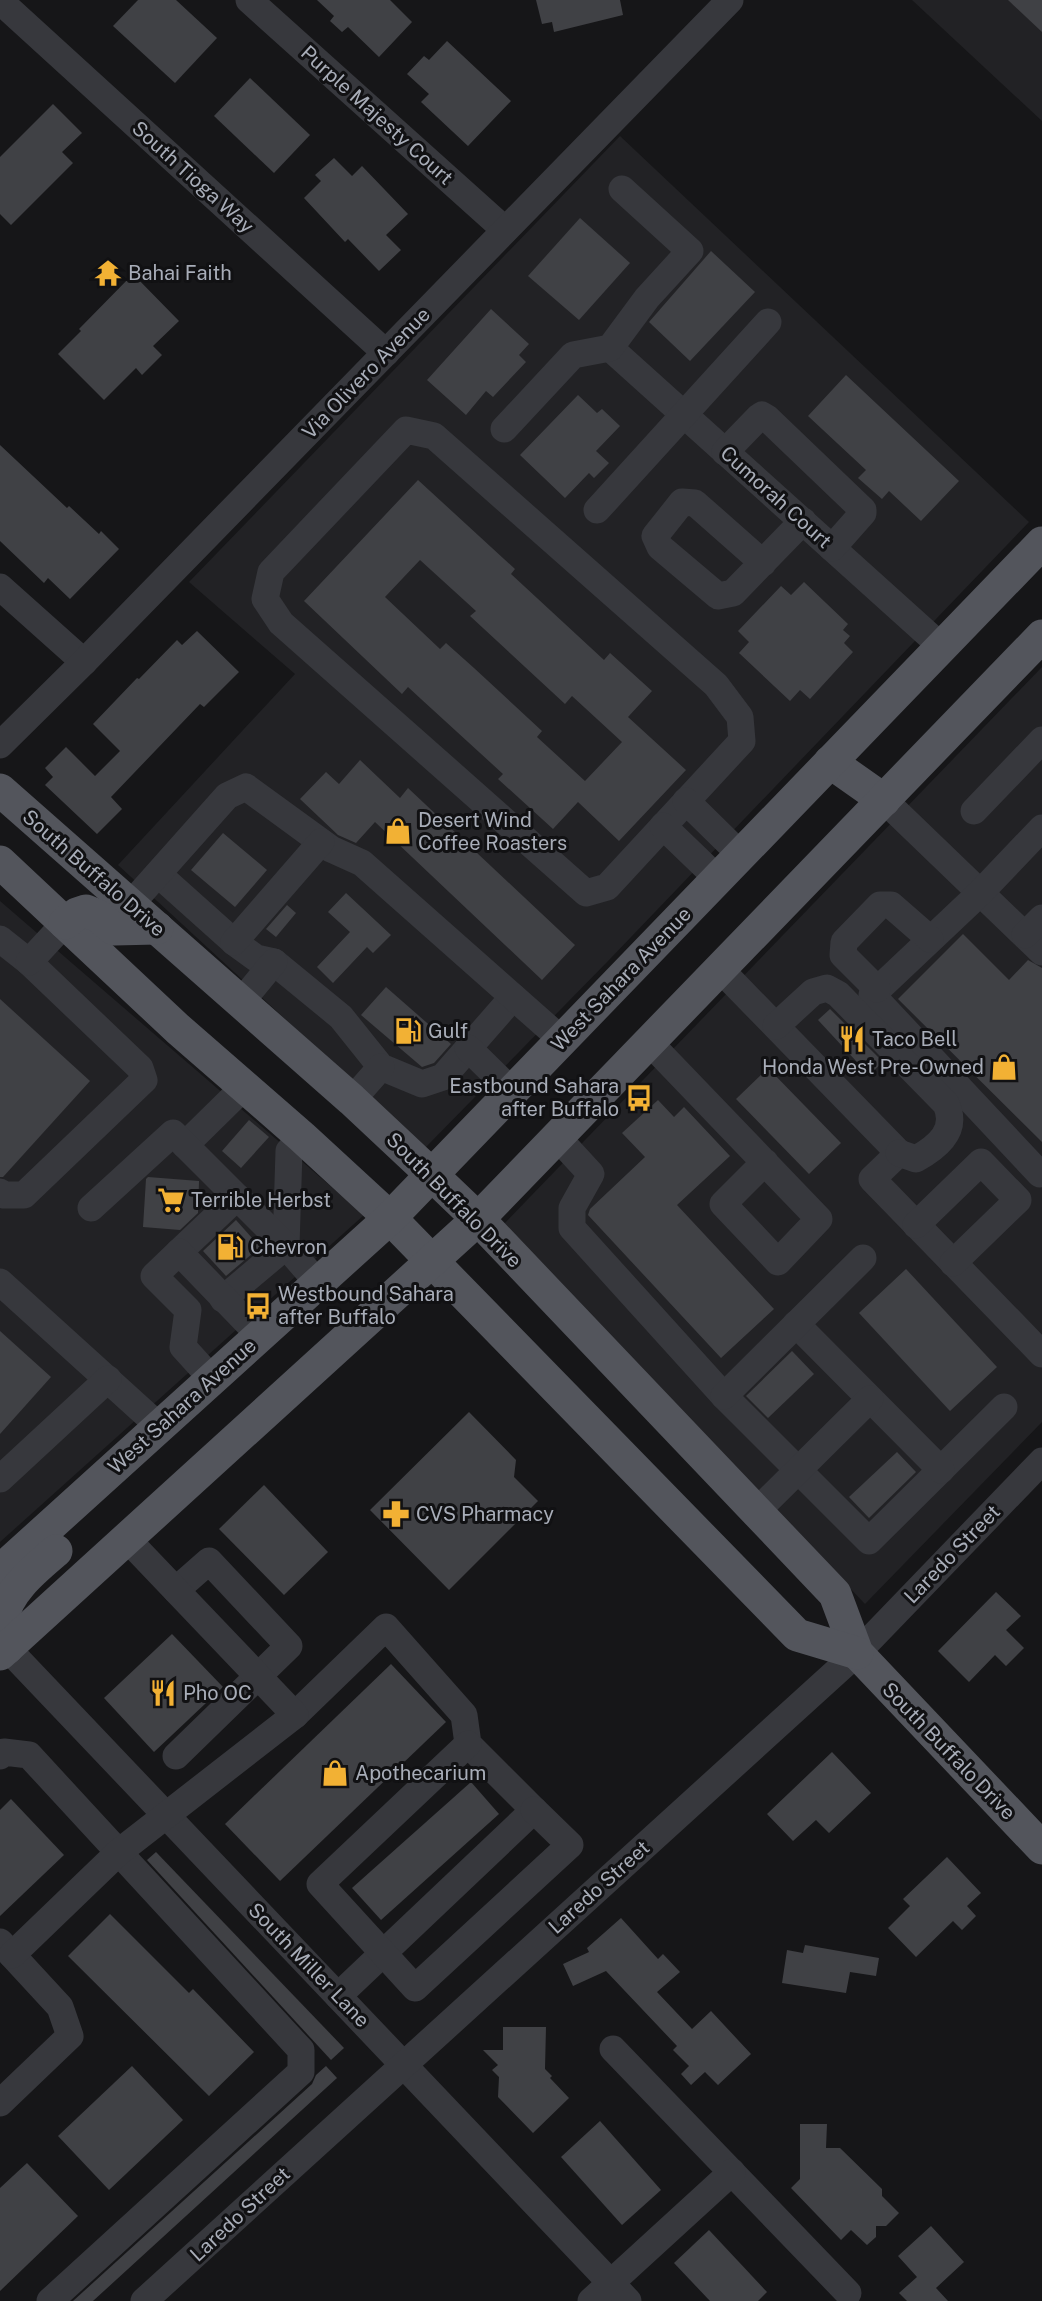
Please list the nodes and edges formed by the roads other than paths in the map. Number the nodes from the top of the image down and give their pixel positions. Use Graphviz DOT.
graph roads {
  1 [pos="249,0"];
  2 [pos="730,0"];
  3 [pos="0,1"];
  4 [pos="622,189"];
  5 [pos="506,230"];
  6 [pos="768,322"];
  7 [pos="610,348"];
  8 [pos="386,353"];
  9 [pos="683,414"];
  10 [pos="504,429"];
  11 [pos="726,452"];
  12 [pos="597,510"];
  13 [pos="803,521"];
  14 [pos="1042,543"];
  15 [pos="832,548"];
  16 [pos="763,563"];
  17 [pos="0,587"];
  18 [pos="1042,636"];
  19 [pos="942,647"];
  20 [pos="84,662"];
  21 [pos="1042,740"];
  22 [pos="0,745"];
  23 [pos="830,762"];
  24 [pos="0,790"];
  25 [pos="884,800"];
  26 [pos="686,801"];
  27 [pos="974,811"];
  28 [pos="663,826"];
  29 [pos="1042,828"];
  30 [pos="321,842"];
  31 [pos="741,855"];
  32 [pos="0,862"];
  33 [pos="158,874"];
  34 [pos="718,879"];
  35 [pos="980,893"];
  36 [pos="130,905"];
  37 [pos="65,923"];
  38 [pos="157,928"];
  39 [pos="1036,935"];
  40 [pos="0,939"];
  41 [pos="930,939"];
  42 [pos="234,942"];
  43 [pos="29,962"];
  44 [pos="274,962"];
  45 [pos="719,968"];
  46 [pos="877,989"];
  47 [pos="513,997"];
  48 [pos="241,1002"];
  49 [pos="776,1026"];
  50 [pos="562,1040"];
  51 [pos="648,1041"];
  52 [pos="468,1048"];
  53 [pos="381,1067"];
  54 [pos="245,1086"];
  55 [pos="512,1091"];
  56 [pos="352,1100"];
  57 [pos="302,1137"];
  58 [pos="557,1137"];
  59 [pos="185,1145"];
  60 [pos="899,1153"];
  61 [pos="765,1162"];
  62 [pos="1042,1172"];
  63 [pos="432,1175"];
  64 [pos="0,1192"];
  65 [pos="237,1197"];
  66 [pos="92,1208"];
  67 [pos="390,1218"];
  68 [pos="478,1219"];
  69 [pos="916,1225"];
  70 [pos="286,1246"];
  71 [pos="179,1252"];
  72 [pos="863,1258"];
  73 [pos="434,1260"];
  74 [pos="953,1263"];
  75 [pos="0,1282"];
  76 [pos="318,1283"];
  77 [pos="223,1299"];
  78 [pos="796,1324"];
  79 [pos="260,1336"];
  80 [pos="1042,1354"];
  81 [pos="108,1379"];
  82 [pos="212,1379"];
  83 [pos="724,1396"];
  84 [pos="870,1399"];
  85 [pos="1004,1407"];
  86 [pos="160,1427"];
  87 [pos="1042,1461"];
  88 [pos="798,1470"];
  89 [pos="941,1470"];
  90 [pos="0,1479"];
  91 [pos="74,1504"];
  92 [pos="756,1512"];
  93 [pos="127,1539"];
  94 [pos="0,1571"];
  95 [pos="176,1590"];
  96 [pos="3,1651"];
  97 [pos="857,1653"];
  98 [pos="257,1676"];
  99 [pos="295,1714"];
  100 [pos="468,1744"];
  101 [pos="0,1756"];
  102 [pos="176,1756"];
  103 [pos="534,1810"];
  104 [pos="166,1816"];
  105 [pos="1042,1848"];
  106 [pos="119,1852"];
  107 [pos="6,1949"];
  108 [pos="383,1953"];
  109 [pos="338,1996"];
  110 [pos="613,2049"];
  111 [pos="403,2064"];
  112 [pos="0,2103"];
  113 [pos="732,2172"];
  114 [pos="619,2292"];
  115 [pos="848,2293"];
  116 [pos="50,2301"];
  117 [pos="144,2301"];
  118 [pos="591,2301"];
  1 -- 5 [label="street, Purple Majesty Court"];
  2 -- 5 [label="street, Via Olivero Avenue"];
  3 -- 8 [label="street, South Tioga Way"];
  4 -- 7 [label="street"];
  5 -- 8 [label="street, Via Olivero Avenue"];
  6 -- 9 [label="street"];
  7 -- 9 [label="street, Cumorah Court"];
  7 -- 10 [label="street"];
  8 -- 20 [label="street, Via Olivero Avenue"];
  9 -- 11 [label="street, Cumorah Court"];
  9 -- 12 [label="street"];
  11 -- 13 [label="street, Cumorah Court"];
  11 -- 15 [label="street"];
  13 -- 15 [label="street, Cumorah Court"];
  13 -- 16 [label="street"];
  14 -- 19 [label="main road, West Sahara Avenue"];
  15 -- 19 [label="street, Cumorah Court"];
  17 -- 20 [label="street"];
  18 -- 25 [label="main road"];
  19 -- 23 [label="main road, West Sahara Avenue"];
  20 -- 22 [label="street, Via Olivero Avenue"];
  21 -- 27 [label="street"];
  23 -- 25 [label="main road"];
  23 -- 31 [label="main road, West Sahara Avenue"];
  24 -- 36 [label="main road, South Buffalo Drive"];
  25 -- 35 [label="street"];
  25 -- 45 [label="main road"];
  26 -- 28 [label="street"];
  26 -- 28 [label="street"];
  26 -- 31 [label="street"];
  28 -- 34 [label="street"];
  29 -- 35 [label="street"];
  30 -- 33 [label="street"];
  30 -- 42 [label="street"];
  30 -- 47 [label="street"];
  31 -- 34 [label="main road, West Sahara Avenue"];
  32 -- 37 [label="main road, South Buffalo Drive"];
  33 -- 36 [label="street"];
  33 -- 42 [label="street"];
  34 -- 50 [label="main road, West Sahara Avenue"];
  35 -- 39 [label="street"];
  35 -- 41 [label="street"];
  36 -- 38 [label="main road, South Buffalo Drive"];
  37 -- 38 [label="main road"];
  37 -- 43 [label="street"];
  37 -- 54 [label="main road, South Buffalo Drive"];
  38 -- 48 [label="main road, South Buffalo Drive"];
  40 -- 43 [label="street"];
  41 -- 46 [label="street"];
  41 -- 46 [label="street"];
  42 -- 44 [label="street"];
  43 -- 64 [label="street"];
  44 -- 48 [label="street"];
  44 -- 53 [label="street"];
  45 -- 49 [label="street"];
  45 -- 51 [label="main road"];
  46 -- 62 [label="street"];
  47 -- 50 [label="street"];
  47 -- 52 [label="street"];
  48 -- 56 [label="main road, South Buffalo Drive"];
  49 -- 60 [label="street"];
  49 -- 60 [label="street"];
  50 -- 55 [label="main road, West Sahara Avenue"];
  51 -- 58 [label="main road"];
  51 -- 61 [label="street"];
  52 -- 53 [label="street"];
  52 -- 55 [label="street"];
  53 -- 56 [label="street"];
  54 -- 57 [label="main road, South Buffalo Drive"];
  54 -- 59 [label="street"];
  55 -- 63 [label="main road, West Sahara Avenue"];
  56 -- 63 [label="main road, South Buffalo Drive"];
  57 -- 67 [label="main road, South Buffalo Drive"];
  57 -- 70 [label="street"];
  58 -- 68 [label="main road"];
  58 -- 83 [label="street"];
  59 -- 65 [label="street"];
  59 -- 66 [label="street"];
  60 -- 69 [label="street"];
  63 -- 67 [label="main road, West Sahara Avenue"];
  63 -- 68 [label="main road, South Buffalo Drive"];
  65 -- 70 [label="street"];
  65 -- 71 [label="street"];
  67 -- 73 [label="main road, South Buffalo Drive"];
  67 -- 76 [label="main road, West Sahara Avenue"];
  68 -- 73 [label="main road"];
  68 -- 92 [label="main road, South Buffalo Drive"];
  69 -- 74 [label="street"];
  69 -- 74 [label="street"];
  70 -- 76 [label="street"];
  70 -- 77 [label="street"];
  71 -- 77 [label="street"];
  71 -- 82 [label="street"];
  72 -- 78 [label="street"];
  73 -- 93 [label="main road"];
  73 -- 97 [label="main road, South Buffalo Drive"];
  74 -- 80 [label="street"];
  75 -- 81 [label="street"];
  76 -- 79 [label="main road, West Sahara Avenue"];
  77 -- 79 [label="street"];
  78 -- 83 [label="street"];
  78 -- 84 [label="street"];
  79 -- 82 [label="main road, West Sahara Avenue"];
  81 -- 86 [label="street"];
  81 -- 90 [label="street"];
  82 -- 86 [label="main road, West Sahara Avenue"];
  83 -- 88 [label="street"];
  84 -- 88 [label="street"];
  84 -- 89 [label="street"];
  85 -- 89 [label="street"];
  86 -- 91 [label="main road, West Sahara Avenue"];
  87 -- 97 [label="street, Laredo Street"];
  88 -- 89 [label="street"];
  88 -- 92 [label="street"];
  91 -- 94 [label="main road, West Sahara Avenue"];
  91 -- 96 [label="main road"];
  92 -- 97 [label="main road, South Buffalo Drive"];
  93 -- 95 [label="street"];
  93 -- 96 [label="main road"];
  95 -- 98 [label="street"];
  95 -- 98 [label="street"];
  96 -- 104 [label="street, South Miller Lane"];
  97 -- 105 [label="main road, South Buffalo Drive"];
  97 -- 111 [label="street, Laredo Street"];
  98 -- 99 [label="street"];
  98 -- 102 [label="street"];
  99 -- 100 [label="street"];
  99 -- 104 [label="street"];
  100 -- 103 [label="street"];
  100 -- 108 [label="street"];
  101 -- 106 [label="street"];
  103 -- 108 [label="street"];
  103 -- 108 [label="street"];
  104 -- 106 [label="street"];
  104 -- 109 [label="street, South Miller Lane"];
  106 -- 107 [label="street"];
  106 -- 116 [label="street"];
  107 -- 112 [label="street"];
  108 -- 109 [label="street"];
  109 -- 111 [label="street, South Miller Lane"];
  110 -- 113 [label="street"];
  111 -- 114 [label="street, South Miller Lane"];
  111 -- 117 [label="street, Laredo Street"];
  113 -- 114 [label="street"];
  113 -- 115 [label="street"];
  114 -- 118 [label="street"];
}
